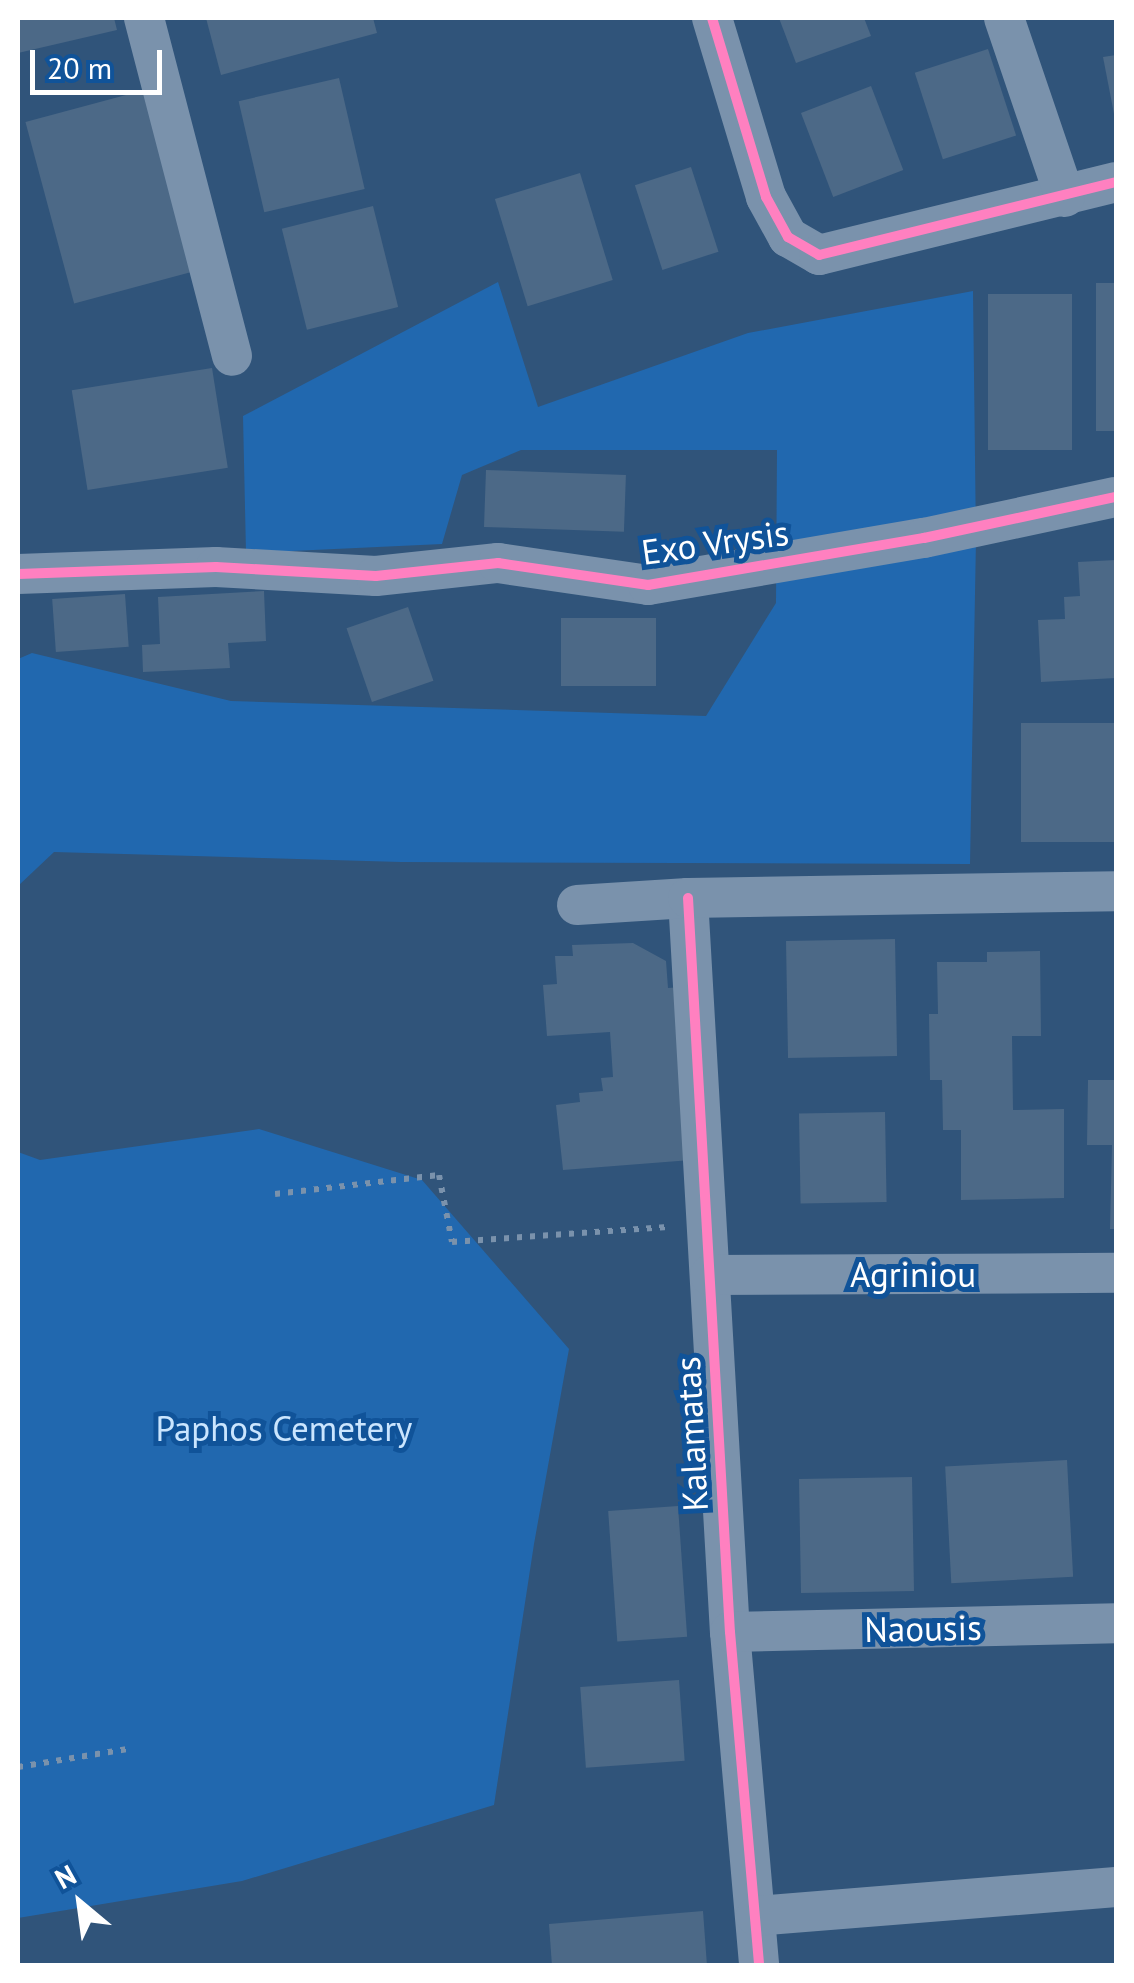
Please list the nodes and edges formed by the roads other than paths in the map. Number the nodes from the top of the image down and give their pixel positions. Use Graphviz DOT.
graph roads {
  1 [pos="144,18"];
  2 [pos="712,18"];
  3 [pos="1004,18"];
  4 [pos="1116,182"];
  5 [pos="1065,196"];
  6 [pos="232,356"];
  7 [pos="1116,497"];
  8 [pos="18,574"];
  9 [pos="1116,891"];
  10 [pos="688,898"];
  11 [pos="577,905"];
  12 [pos="1116,1273"];
  13 [pos="710,1275"];
  14 [pos="1116,1623"];
  15 [pos="730,1632"];
  16 [pos="1116,1887"];
  17 [pos="756,1916"];
  18 [pos="759,1966"];
  1 -- 6 [label="street"];
  2 -- 5 [label="street"];
  3 -- 5 [label="street"];
  4 -- 5 [label="street"];
  7 -- 8 [label="street, Exo Vrysis"];
  9 -- 10 [label="street"];
  10 -- 11 [label="street"];
  10 -- 13 [label="street, Kalamatas"];
  12 -- 13 [label="street, Agriniou"];
  13 -- 15 [label="street, Kalamatas"];
  14 -- 15 [label="street, Naousis"];
  15 -- 17 [label="street, Kalamatas"];
  16 -- 17 [label="street"];
  17 -- 18 [label="street, Kalamatas"];
}
